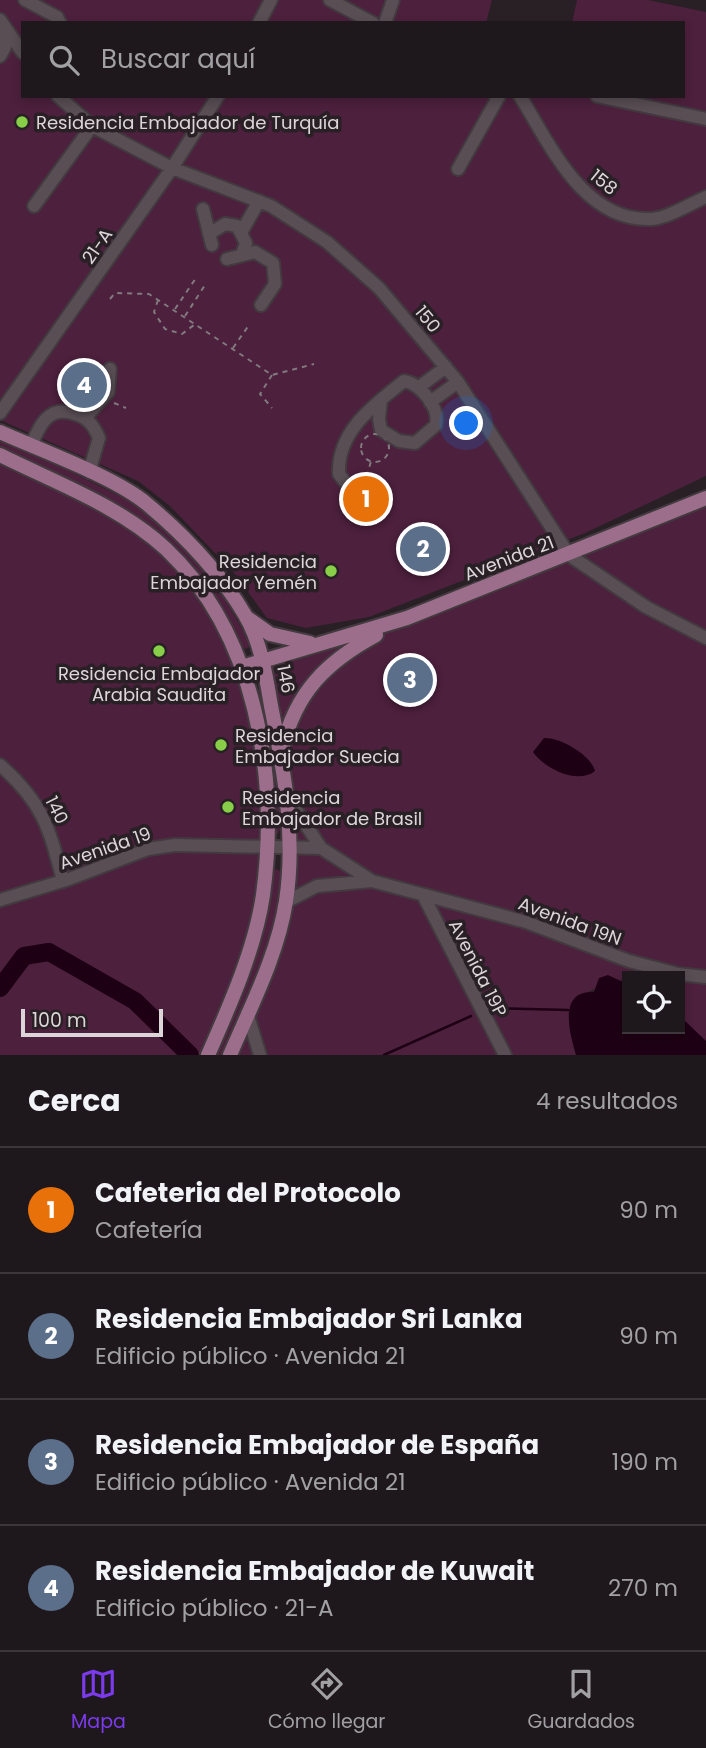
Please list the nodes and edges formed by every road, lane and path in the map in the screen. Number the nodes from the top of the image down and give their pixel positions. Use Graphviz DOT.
graph roads {
  1 [pos="25,0"];
  2 [pos="271,0"];
  3 [pos="330,0"];
  4 [pos="393,0"];
  5 [pos="59,21"];
  6 [pos="261,21"];
  7 [pos="369,21"];
  8 [pos="386,21"];
  9 [pos="2,30"];
  10 [pos="21,51"];
  11 [pos="0,56"];
  12 [pos="60,98"];
  13 [pos="217,98"];
  14 [pos="498,98"];
  15 [pos="521,98"];
  16 [pos="606,98"];
  17 [pos="706,119"];
  18 [pos="92,126"];
  19 [pos="172,168"];
  20 [pos="458,169"];
  21 [pos="706,197"];
  22 [pos="258,201"];
  23 [pos="34,206"];
  24 [pos="203,209"];
  25 [pos="242,231"];
  26 [pos="242,254"];
  27 [pos="227,259"];
  28 [pos="196,278"];
  29 [pos="205,285"];
  30 [pos="110,299"];
  31 [pos="158,300"];
  32 [pos="261,305"];
  33 [pos="174,310"];
  34 [pos="184,317"];
  35 [pos="195,324"];
  36 [pos="249,325"];
  37 [pos="233,349"];
  38 [pos="314,364"];
  39 [pos="446,367"];
  40 [pos="110,369"];
  41 [pos="272,375"];
  42 [pos="458,382"];
  43 [pos="419,387"];
  44 [pos="103,399"];
  45 [pos="382,400"];
  46 [pos="430,402"];
  47 [pos="127,408"];
  48 [pos="272,408"];
  49 [pos="0,413"];
  50 [pos="85,418"];
  51 [pos="355,426"];
  52 [pos="381,430"];
  53 [pos="0,432"];
  54 [pos="31,446"];
  55 [pos="0,455"];
  56 [pos="372,461"];
  57 [pos="89,472"];
  58 [pos="352,491"];
  59 [pos="706,498"];
  60 [pos="569,555"];
  61 [pos="221,579"];
  62 [pos="203,590"];
  63 [pos="246,617"];
  64 [pos="407,618"];
  65 [pos="706,638"];
  66 [pos="315,644"];
  67 [pos="262,660"];
  68 [pos="242,667"];
  69 [pos="281,755"];
  70 [pos="0,765"];
  71 [pos="286,795"];
  72 [pos="266,846"];
  73 [pos="290,848"];
  74 [pos="321,848"];
  75 [pos="344,863"];
  76 [pos="63,881"];
  77 [pos="372,881"];
  78 [pos="342,883"];
  79 [pos="423,895"];
  80 [pos="0,900"];
  81 [pos="286,902"];
  82 [pos="706,977"];
  83 [pos="247,1013"];
  84 [pos="208,1055"];
  85 [pos="230,1055"];
  86 [pos="260,1055"];
  87 [pos="505,1055"];
  1 -- 5 [label="street"];
  2 -- 6 [label="street"];
  3 -- 7 [label="street"];
  4 -- 8 [label="street"];
  9 -- 10 [label="street"];
  9 -- 11 [label="street"];
  12 -- 18 [label="street, 150"];
  13 -- 19 [label="street, 21-A"];
  14 -- 20 [label="street"];
  15 -- 21 [label="street, 158"];
  16 -- 17 [label="street"];
  18 -- 19 [label="street, 150"];
  18 -- 23 [label="street"];
  19 -- 22 [label="street, 150"];
  19 -- 49 [label="street, 21-A"];
  22 -- 25 [label="street"];
  22 -- 39 [label="street, 150"];
  24 -- 25 [label="street"];
  25 -- 26 [label="street"];
  26 -- 27 [label="street"];
  26 -- 32 [label="street"];
  28 -- 33 [label="path"];
  29 -- 34 [label="path"];
  30 -- 31 [label="path"];
  31 -- 33 [label="path"];
  31 -- 35 [label="path"];
  33 -- 34 [label="path"];
  34 -- 35 [label="path"];
  35 -- 37 [label="path"];
  36 -- 37 [label="path"];
  37 -- 41 [label="path"];
  38 -- 41 [label="path"];
  39 -- 42 [label="street, 150"];
  39 -- 43 [label="street"];
  40 -- 44 [label="street"];
  41 -- 48 [label="path"];
  42 -- 46 [label="street"];
  42 -- 60 [label="street, 150"];
  43 -- 45 [label="street"];
  43 -- 46 [label="street"];
  44 -- 47 [label="path"];
  44 -- 50 [label="street"];
  45 -- 51 [label="street"];
  45 -- 52 [label="street"];
  46 -- 52 [label="street"];
  50 -- 54 [label="street"];
  50 -- 57 [label="street"];
  51 -- 52 [label="street"];
  51 -- 58 [label="street"];
  53 -- 54 [label="main road, 146"];
  54 -- 57 [label="main road, 146"];
  55 -- 62 [label="main road"];
  56 -- 56 [label="path"];
  56 -- 58 [label="path"];
  57 -- 61 [label="main road, 146"];
  59 -- 60 [label="main road, Avenida 21"];
  60 -- 64 [label="main road, Avenida 21"];
  60 -- 65 [label="street, 150"];
  61 -- 62 [label="main road"];
  61 -- 63 [label="main road, 146"];
  62 -- 68 [label="main road"];
  63 -- 66 [label="main road"];
  63 -- 67 [label="main road, 146"];
  64 -- 66 [label="main road, Avenida 21"];
  64 -- 69 [label="main road"];
  66 -- 67 [label="main road, Avenida 21"];
  67 -- 68 [label="main road, Avenida 21"];
  67 -- 69 [label="main road, 146"];
  68 -- 72 [label="main road"];
  69 -- 71 [label="main road, 146"];
  70 -- 76 [label="street, 140"];
  71 -- 73 [label="main road, 146"];
  71 -- 74 [label="street"];
  72 -- 73 [label="street, Avenida 19"];
  72 -- 76 [label="street, Avenida 19"];
  72 -- 84 [label="main road"];
  73 -- 74 [label="street"];
  73 -- 81 [label="main road, 146"];
  74 -- 75 [label="street"];
  75 -- 77 [label="street"];
  75 -- 78 [label="street"];
  76 -- 80 [label="street, Avenida 19"];
  77 -- 78 [label="street"];
  77 -- 79 [label="street"];
  78 -- 81 [label="street"];
  79 -- 82 [label="street, Avenida 19N"];
  79 -- 87 [label="street, Avenida 19P"];
  81 -- 83 [label="main road, 146"];
  83 -- 85 [label="main road, 146"];
  83 -- 86 [label="street"];
}
